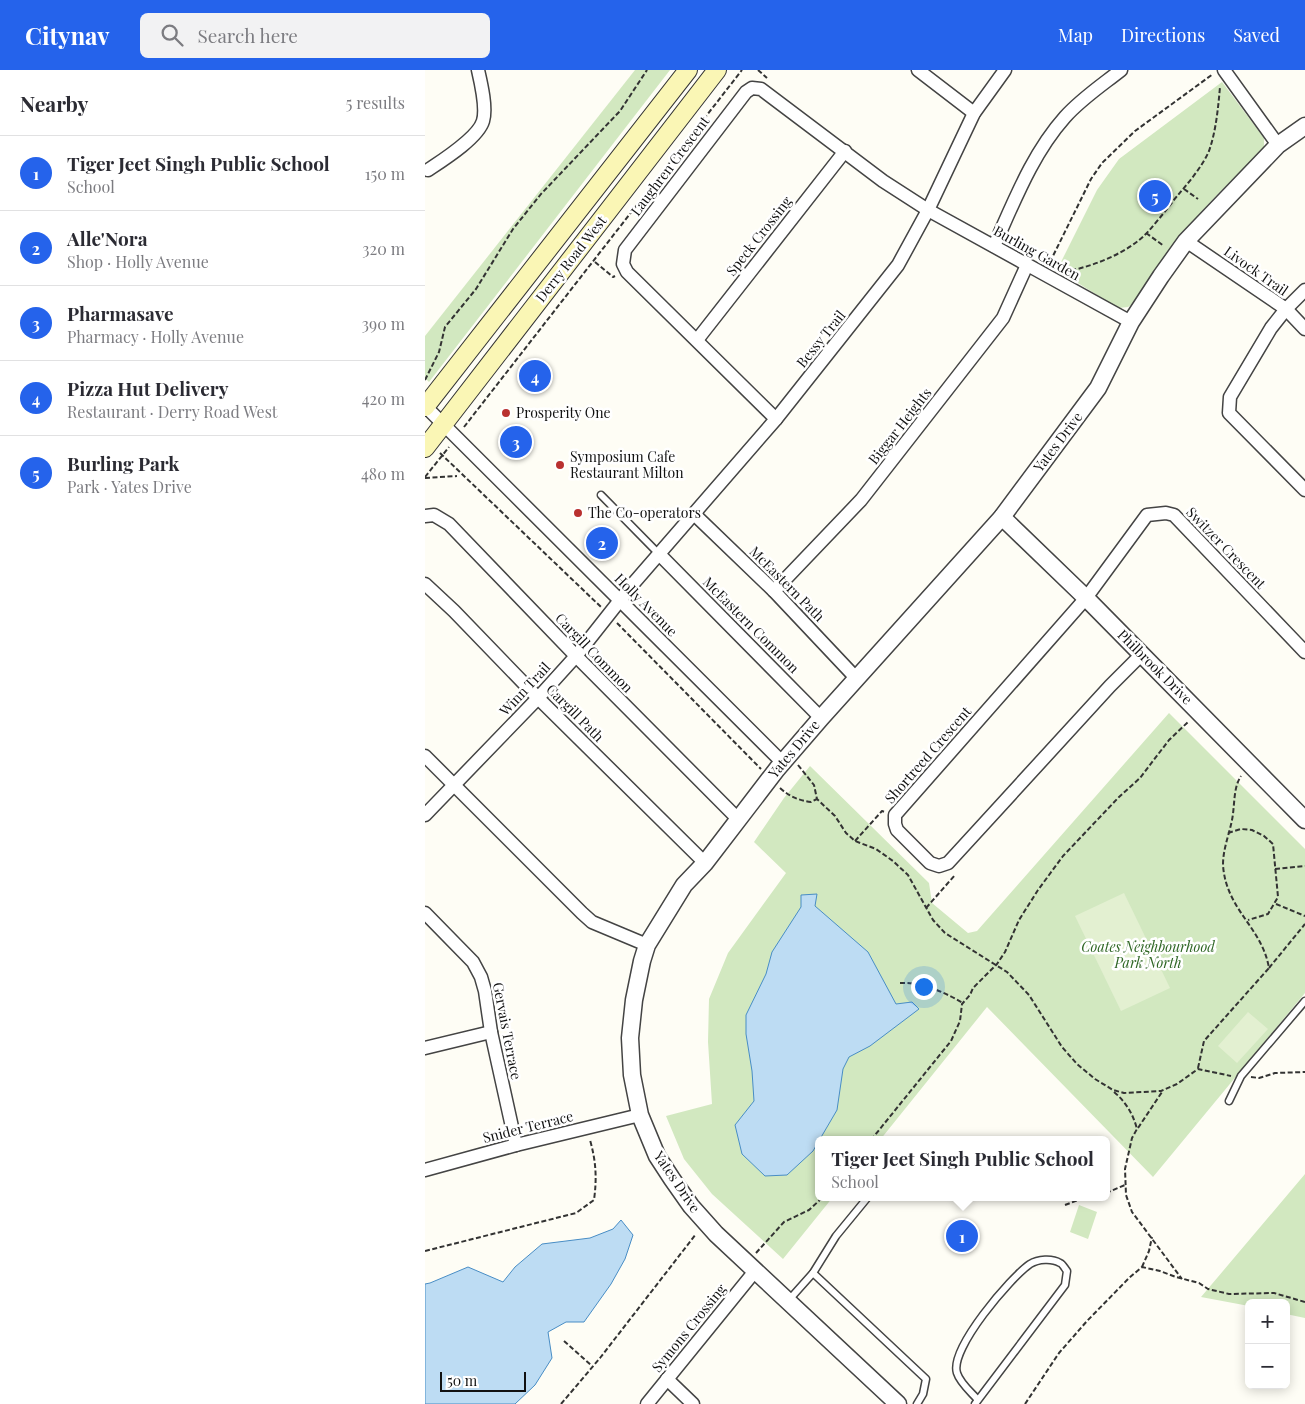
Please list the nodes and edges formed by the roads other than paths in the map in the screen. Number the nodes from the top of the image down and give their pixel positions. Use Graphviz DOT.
graph roads {
  1 [pos="478,70"];
  2 [pos="688,70"];
  3 [pos="717,70"];
  4 [pos="918,70"];
  5 [pos="1005,70"];
  6 [pos="1121,70"];
  7 [pos="1219,72"];
  8 [pos="974,113"];
  9 [pos="1305,126"];
  10 [pos="1278,145"];
  11 [pos="845,151"];
  12 [pos="428,170"];
  13 [pos="928,210"];
  14 [pos="994,246"];
  15 [pos="1181,247"];
  16 [pos="1027,265"];
  17 [pos="1305,290"];
  18 [pos="1286,309"];
  19 [pos="1131,322"];
  20 [pos="1305,329"];
  21 [pos="697,340"];
  22 [pos="425,407"];
  23 [pos="776,419"];
  24 [pos="450,431"];
  25 [pos="426,447"];
  26 [pos="1305,490"];
  27 [pos="601,494"];
  28 [pos="693,514"];
  29 [pos="425,516"];
  30 [pos="1002,517"];
  31 [pos="659,554"];
  32 [pos="425,584"];
  33 [pos="774,591"];
  34 [pos="1086,598"];
  35 [pos="620,600"];
  36 [pos="1305,652"];
  37 [pos="1142,654"];
  38 [pos="576,656"];
  39 [pos="856,678"];
  40 [pos="538,698"];
  41 [pos="821,718"];
  42 [pos="425,756"];
  43 [pos="786,758"];
  44 [pos="453,786"];
  45 [pos="425,815"];
  46 [pos="738,819"];
  47 [pos="1305,820"];
  48 [pos="705,863"];
  49 [pos="425,913"];
  50 [pos="647,945"];
  51 [pos="1305,1000"];
  52 [pos="491,1032"];
  53 [pos="425,1048"];
  54 [pos="1229,1101"];
  55 [pos="640,1115"];
  56 [pos="516,1145"];
  57 [pos="425,1170"];
  58 [pos="865,1201"];
  59 [pos="751,1267"];
  60 [pos="813,1273"];
  61 [pos="788,1301"];
  62 [pos="667,1379"];
  63 [pos="976,1402"];
  64 [pos="647,1404"];
  65 [pos="693,1404"];
  66 [pos="898,1404"];
  67 [pos="917,1404"];
  1 -- 12 [label="street"];
  2 -- 22 [label="main road, Derry Road West"];
  3 -- 24 [label="main road, Derry Road West"];
  4 -- 8 [label="street"];
  5 -- 8 [label="street, Bessy Trail"];
  6 -- 14 [label="street"];
  7 -- 10 [label="street"];
  8 -- 13 [label="street, Bessy Trail"];
  9 -- 10 [label="street, Yates Drive"];
  10 -- 15 [label="street, Yates Drive"];
  11 -- 13 [label="street, Laughren Crescent"];
  11 -- 21 [label="street, Speck Crossing"];
  11 -- 21 [label="street, Laughren Crescent"];
  13 -- 14 [label="street, Burling Garden"];
  13 -- 23 [label="street, Bessy Trail"];
  14 -- 16 [label="street, Burling Garden"];
  15 -- 18 [label="street, Livock Trail"];
  15 -- 19 [label="street, Yates Drive"];
  16 -- 19 [label="street, Burling Garden"];
  16 -- 33 [label="street, Biggar Heights"];
  17 -- 18 [label="street"];
  18 -- 20 [label="street, Livock Trail"];
  18 -- 26 [label="street"];
  19 -- 30 [label="street, Yates Drive"];
  21 -- 23 [label="street"];
  22 -- 24 [label="street, Holly Avenue"];
  23 -- 28 [label="street, Bessy Trail"];
  24 -- 25 [label="main road, Derry Road West"];
  24 -- 35 [label="street, Holly Avenue"];
  27 -- 31 [label="lane"];
  28 -- 31 [label="street, Bessy Trail"];
  28 -- 33 [label="street, McEastern Path"];
  29 -- 38 [label="street, Cargill Common"];
  30 -- 34 [label="street, Philbrook Drive"];
  30 -- 39 [label="street, Yates Drive"];
  31 -- 35 [label="street, Bessy Trail"];
  31 -- 41 [label="street, McEastern Common"];
  32 -- 40 [label="street, Cargill Path"];
  33 -- 39 [label="street, McEastern Path"];
  34 -- 36 [label="street, Switzer Crescent"];
  34 -- 37 [label="street, Philbrook Drive"];
  34 -- 37 [label="street, Shortreed Crescent"];
  35 -- 38 [label="street, Winn Trail"];
  35 -- 43 [label="street, Holly Avenue"];
  37 -- 47 [label="street, Philbrook Drive"];
  38 -- 40 [label="street, Winn Trail"];
  38 -- 46 [label="street, Cargill Common"];
  39 -- 41 [label="street, Yates Drive"];
  40 -- 44 [label="street, Winn Trail"];
  40 -- 48 [label="street, Cargill Path"];
  41 -- 43 [label="street, Yates Drive"];
  42 -- 44 [label="street"];
  43 -- 46 [label="street, Yates Drive"];
  44 -- 45 [label="street, Winn Trail"];
  44 -- 50 [label="street"];
  46 -- 48 [label="street, Yates Drive"];
  48 -- 50 [label="street, Yates Drive"];
  49 -- 52 [label="street, Gervais Terrace"];
  50 -- 55 [label="street, Yates Drive"];
  51 -- 54 [label="lane"];
  52 -- 53 [label="street"];
  52 -- 56 [label="street, Gervais Terrace"];
  55 -- 56 [label="street, Snider Terrace"];
  55 -- 59 [label="street, Yates Drive"];
  56 -- 57 [label="street, Snider Terrace"];
  58 -- 60 [label="lane"];
  59 -- 61 [label="street, Yates Drive"];
  59 -- 62 [label="street, Symons Crossing"];
  60 -- 61 [label="lane"];
  60 -- 67 [label="lane"];
  61 -- 66 [label="street, Yates Drive"];
  62 -- 64 [label="street, Symons Crossing"];
  62 -- 65 [label="street"];
  63 -- 63 [label="lane"];
}
